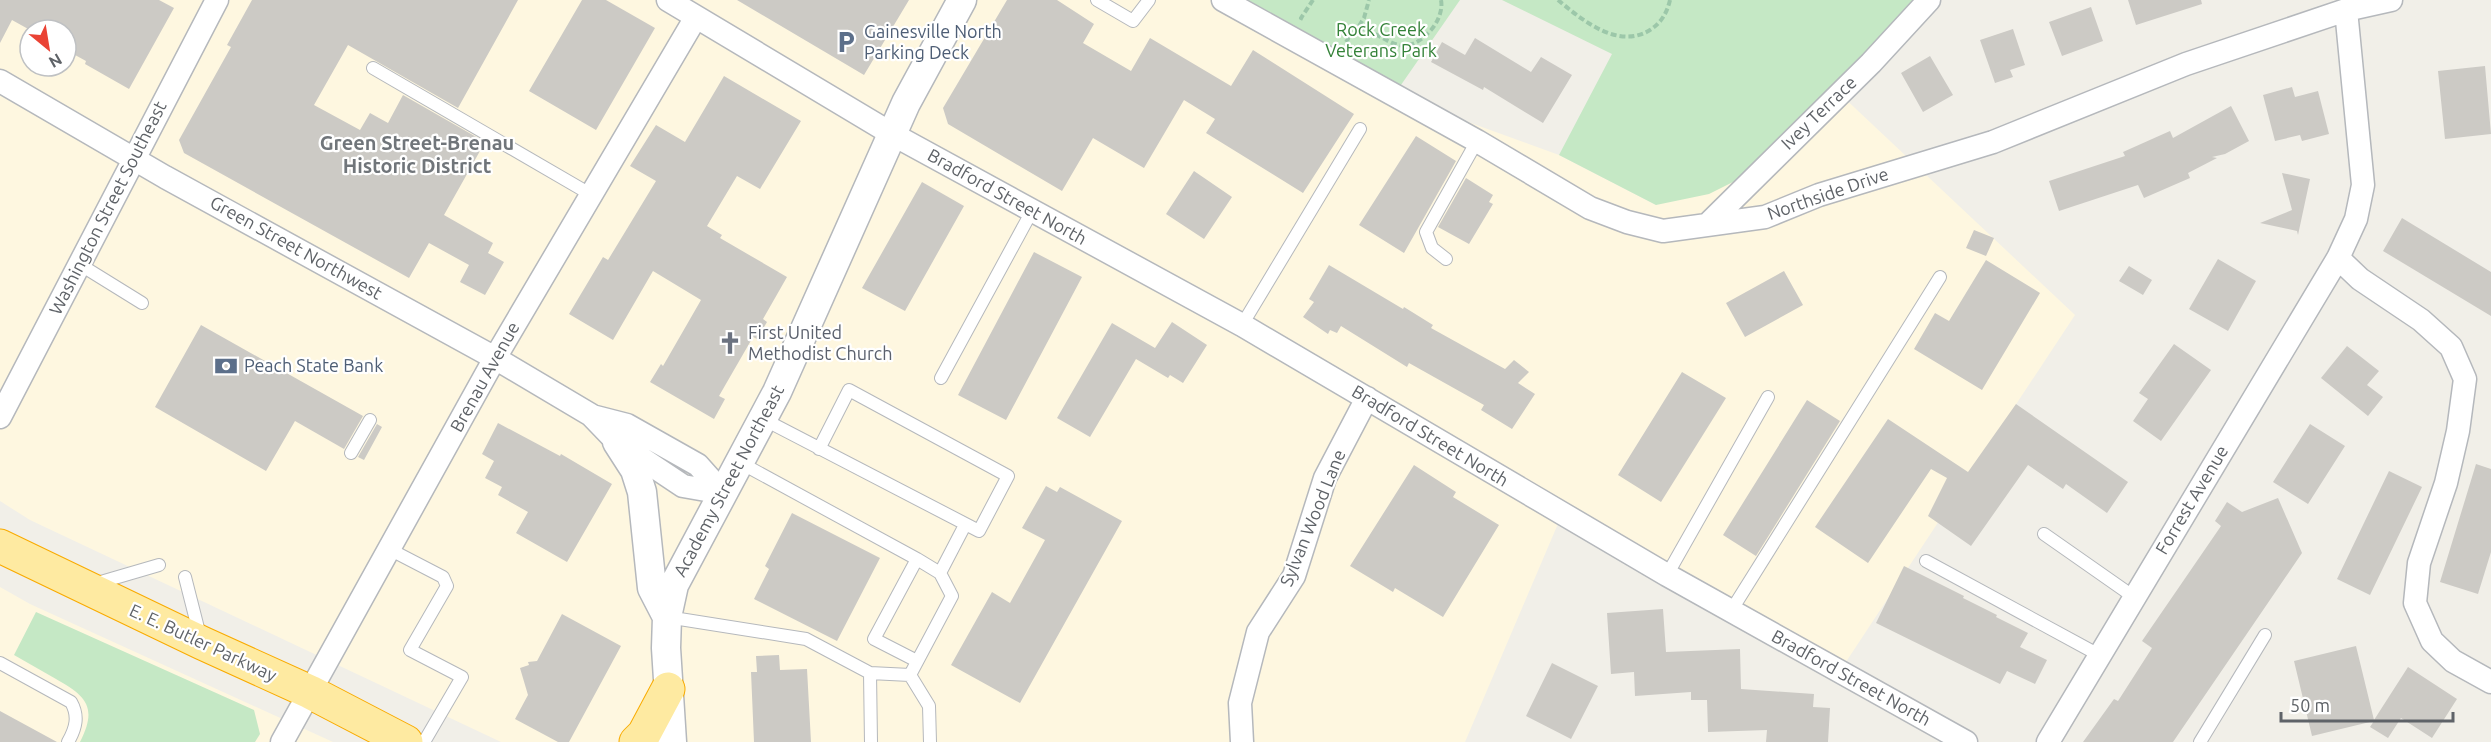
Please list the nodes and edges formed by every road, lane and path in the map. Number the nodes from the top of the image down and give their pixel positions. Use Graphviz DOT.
graph roads {
  1 [pos="217,0"];
  2 [pos="668,0"];
  3 [pos="963,0"];
  4 [pos="1097,0"];
  5 [pos="1149,0"];
  6 [pos="1223,0"];
  7 [pos="1313,0"];
  8 [pos="1370,0"];
  9 [pos="1441,0"];
  10 [pos="1558,0"];
  11 [pos="1670,0"];
  12 [pos="1929,0"];
  13 [pos="2391,0"];
  14 [pos="2346,10"];
  15 [pos="696,17"];
  16 [pos="1310,22"];
  17 [pos="1359,26"];
  18 [pos="1342,41"];
  19 [pos="373,68"];
  20 [pos="0,81"];
  21 [pos="1360,129"];
  22 [pos="892,134"];
  23 [pos="1477,141"];
  24 [pos="134,157"];
  25 [pos="590,194"];
  26 [pos="1032,211"];
  27 [pos="1708,224"];
  28 [pos="2338,258"];
  29 [pos="1446,259"];
  30 [pos="79,264"];
  31 [pos="1940,277"];
  32 [pos="142,303"];
  33 [pos="1242,325"];
  34 [pos="495,358"];
  35 [pos="941,378"];
  36 [pos="1768,397"];
  37 [pos="1367,398"];
  38 [pos="591,415"];
  39 [pos="0,417"];
  40 [pos="763,419"];
  41 [pos="370,420"];
  42 [pos="617,442"];
  43 [pos="819,449"];
  44 [pos="351,453"];
  45 [pos="740,462"];
  46 [pos="723,493"];
  47 [pos="965,525"];
  48 [pos="2044,534"];
  49 [pos="0,546"];
  50 [pos="389,549"];
  51 [pos="917,560"];
  52 [pos="1926,561"];
  53 [pos="159,565"];
  54 [pos="940,573"];
  55 [pos="1666,575"];
  56 [pos="185,577"];
  57 [pos="84,587"];
  58 [pos="2134,597"];
  59 [pos="1731,611"];
  60 [pos="667,617"];
  61 [pos="2265,635"];
  62 [pos="202,643"];
  63 [pos="2099,655"];
  64 [pos="917,661"];
  65 [pos="0,663"];
  66 [pos="870,673"];
  67 [pos="910,675"];
  68 [pos="2491,682"];
  69 [pos="668,689"];
  70 [pos="310,692"];
  71 [pos="68,742"];
  72 [pos="282,742"];
  73 [pos="406,742"];
  74 [pos="424,742"];
  75 [pos="636,742"];
  76 [pos="672,742"];
  77 [pos="871,742"];
  78 [pos="930,742"];
  79 [pos="1242,742"];
  80 [pos="1966,742"];
  81 [pos="2048,742"];
  82 [pos="2200,742"];
  1 -- 24 [label="street, Washington Street Southeast"];
  2 -- 15 [label="street, Bradford Street North"];
  3 -- 22 [label="street, Academy Street Northeast"];
  4 -- 5 [label="lane"];
  6 -- 23 [label="street, Northside Drive"];
  7 -- 16 [label="path"];
  8 -- 17 [label="path"];
  9 -- 17 [label="path"];
  10 -- 11 [label="path"];
  12 -- 27 [label="street, Ivey Terrace"];
  13 -- 14 [label="street, Northside Drive"];
  14 -- 27 [label="street, Northside Drive"];
  14 -- 28 [label="street, Forrest Avenue"];
  15 -- 22 [label="street, Bradford Street North"];
  15 -- 25 [label="street, Brenau Avenue"];
  17 -- 18 [label="path"];
  19 -- 25 [label="lane"];
  20 -- 24 [label="street, Green Street Northwest"];
  21 -- 33 [label="lane"];
  22 -- 26 [label="street, Bradford Street North"];
  22 -- 40 [label="street, Academy Street Northeast"];
  23 -- 27 [label="street, Northside Drive"];
  23 -- 29 [label="lane"];
  24 -- 30 [label="street, Washington Street Southeast"];
  24 -- 34 [label="street, Green Street Northwest"];
  25 -- 34 [label="street, Brenau Avenue"];
  26 -- 33 [label="street, Bradford Street North"];
  26 -- 35 [label="lane"];
  28 -- 58 [label="street, Forrest Avenue"];
  28 -- 68 [label="street"];
  30 -- 32 [label="lane"];
  30 -- 39 [label="street, Washington Street Southeast"];
  31 -- 59 [label="lane"];
  33 -- 37 [label="street, Bradford Street North"];
  34 -- 38 [label="street, Green Street Northwest"];
  34 -- 50 [label="street, Brenau Avenue"];
  36 -- 55 [label="lane"];
  37 -- 55 [label="street, Bradford Street North"];
  37 -- 79 [label="street, Sylvan Wood Lane"];
  38 -- 42 [label="street, Green Street Northwest"];
  38 -- 46 [label="street, Green Street Northwest"];
  40 -- 43 [label="lane"];
  40 -- 45 [label="street, Academy Street Northeast"];
  41 -- 44 [label="lane"];
  42 -- 46 [label="street, Green Street Northwest"];
  42 -- 60 [label="street"];
  43 -- 47 [label="lane"];
  43 -- 47 [label="lane"];
  45 -- 46 [label="street, Academy Street Northeast"];
  45 -- 51 [label="lane"];
  46 -- 60 [label="street, Academy Street Northeast"];
  47 -- 54 [label="lane"];
  48 -- 58 [label="lane"];
  49 -- 57 [label="highway, E. E. Butler Parkway"];
  50 -- 70 [label="street, Brenau Avenue"];
  50 -- 74 [label="lane"];
  51 -- 54 [label="lane"];
  51 -- 64 [label="lane"];
  52 -- 63 [label="lane"];
  53 -- 57 [label="lane"];
  54 -- 64 [label="lane"];
  55 -- 59 [label="street, Bradford Street North"];
  56 -- 62 [label="lane"];
  57 -- 62 [label="highway, E. E. Butler Parkway"];
  58 -- 63 [label="street, Forrest Avenue"];
  59 -- 80 [label="street, Bradford Street North"];
  60 -- 66 [label="lane"];
  60 -- 69 [label="street, Academy Street Northeast"];
  61 -- 82 [label="lane"];
  62 -- 70 [label="highway, E. E. Butler Parkway"];
  63 -- 81 [label="street, Forrest Avenue"];
  64 -- 67 [label="lane"];
  65 -- 71 [label="lane"];
  66 -- 67 [label="lane"];
  66 -- 77 [label="lane"];
  67 -- 78 [label="lane"];
  69 -- 75 [label="highway"];
  69 -- 76 [label="street, Academy Street Northeast"];
  70 -- 72 [label="street, Brenau Avenue"];
  70 -- 73 [label="highway, E. E. Butler Parkway"];
}
